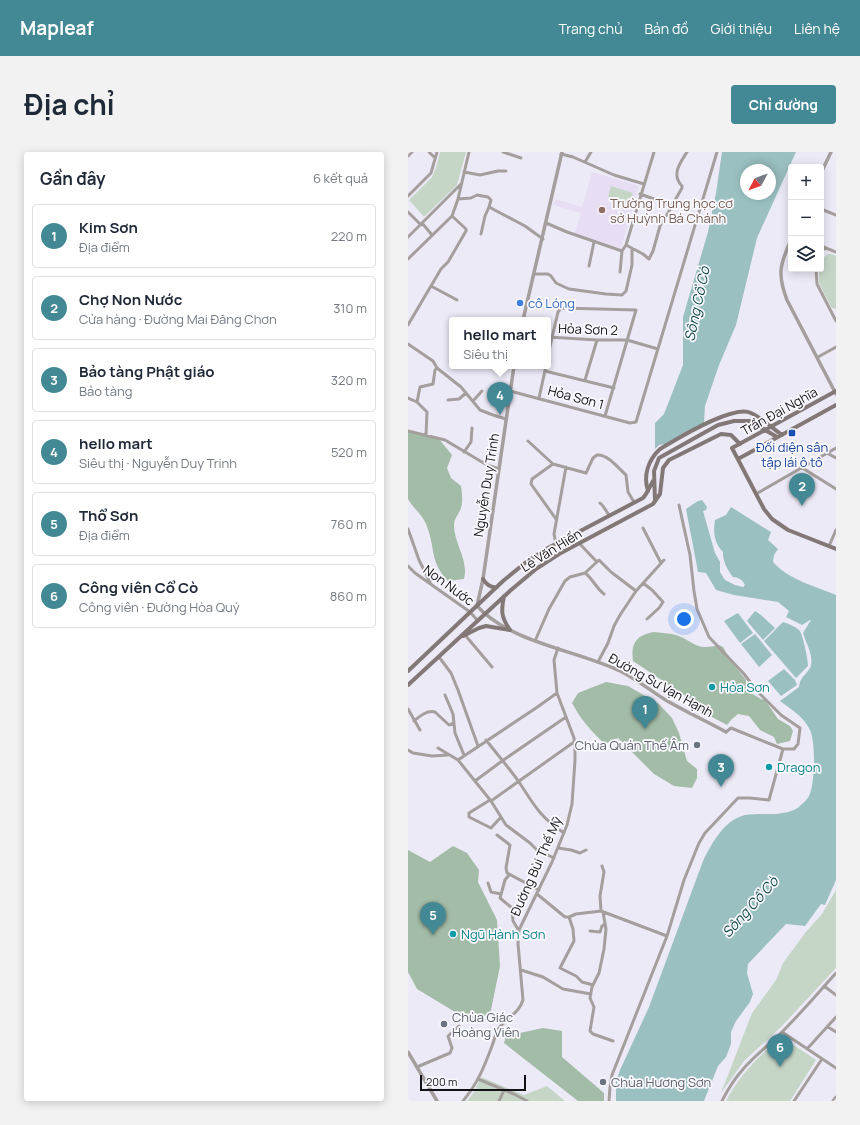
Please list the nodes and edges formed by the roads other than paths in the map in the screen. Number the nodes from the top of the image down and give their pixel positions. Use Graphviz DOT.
graph roads {
  1 [pos="412,152"];
  2 [pos="429,152"];
  3 [pos="437,152"];
  4 [pos="469,152"];
  5 [pos="503,152"];
  6 [pos="591,152"];
  7 [pos="654,152"];
  8 [pos="687,152"];
  9 [pos="717,152"];
  10 [pos="831,152"];
  11 [pos="562,153"];
  12 [pos="408,156"];
  13 [pos="435,158"];
  14 [pos="520,158"];
  15 [pos="585,162"];
  16 [pos="824,167"];
  17 [pos="506,171"];
  18 [pos="464,172"];
  19 [pos="461,184"];
  20 [pos="644,184"];
  21 [pos="640,194"];
  22 [pos="408,196"];
  23 [pos="458,199"];
  24 [pos="670,205"];
  25 [pos="489,207"];
  26 [pos="824,210"];
  27 [pos="408,212"];
  28 [pos="836,215"];
  29 [pos="452,216"];
  30 [pos="546,223"];
  31 [pos="421,224"];
  32 [pos="481,234"];
  33 [pos="432,235"];
  34 [pos="408,237"];
  35 [pos="543,239"];
  36 [pos="594,242"];
  37 [pos="626,245"];
  38 [pos="824,246"];
  39 [pos="788,247"];
  40 [pos="632,248"];
  41 [pos="622,251"];
  42 [pos="836,252"];
  43 [pos="408,259"];
  44 [pos="589,266"];
  45 [pos="620,272"];
  46 [pos="816,272"];
  47 [pos="534,274"];
  48 [pos="431,286"];
  49 [pos="457,300"];
  50 [pos="836,312"];
  51 [pos="832,314"];
  52 [pos="524,317"];
  53 [pos="836,321"];
  54 [pos="408,325"];
  55 [pos="551,334"];
  56 [pos="551,337"];
  57 [pos="597,340"];
  58 [pos="627,340"];
  59 [pos="408,344"];
  60 [pos="836,347"];
  61 [pos="658,349"];
  62 [pos="818,357"];
  63 [pos="437,368"];
  64 [pos="514,369"];
  65 [pos="545,371"];
  66 [pos="585,380"];
  67 [pos="614,388"];
  68 [pos="482,391"];
  69 [pos="510,391"];
  70 [pos="836,392"];
  71 [pos="466,393"];
  72 [pos="408,398"];
  73 [pos="539,398"];
  74 [pos="448,400"];
  75 [pos="473,401"];
  76 [pos="416,402"];
  77 [pos="836,404"];
  78 [pos="605,416"];
  79 [pos="506,419"];
  80 [pos="718,425"];
  81 [pos="770,426"];
  82 [pos="472,428"];
  83 [pos="765,430"];
  84 [pos="408,431"];
  85 [pos="722,434"];
  86 [pos="782,434"];
  87 [pos="426,435"];
  88 [pos="777,437"];
  89 [pos="528,441"];
  90 [pos="740,444"];
  91 [pos="836,448"];
  92 [pos="464,452"];
  93 [pos="827,453"];
  94 [pos="836,458"];
  95 [pos="738,459"];
  96 [pos="553,464"];
  97 [pos="566,467"];
  98 [pos="801,467"];
  99 [pos="499,469"];
  100 [pos="653,481"];
  101 [pos="836,489"];
  102 [pos="648,491"];
  103 [pos="756,494"];
  104 [pos="655,501"];
  105 [pos="634,502"];
  106 [pos="600,504"];
  107 [pos="679,505"];
  108 [pos="609,515"];
  109 [pos="556,519"];
  110 [pos="642,528"];
  111 [pos="408,529"];
  112 [pos="836,530"];
  113 [pos="580,543"];
  114 [pos="556,544"];
  115 [pos="829,546"];
  116 [pos="836,549"];
  117 [pos="597,562"];
  118 [pos="408,566"];
  119 [pos="586,573"];
  120 [pos="483,579"];
  121 [pos="643,582"];
  122 [pos="430,583"];
  123 [pos="497,587"];
  124 [pos="636,592"];
  125 [pos="604,594"];
  126 [pos="504,596"];
  127 [pos="477,606"];
  128 [pos="470,612"];
  129 [pos="485,614"];
  130 [pos="647,619"];
  131 [pos="478,620"];
  132 [pos="510,630"];
  133 [pos="465,635"];
  134 [pos="459,638"];
  135 [pos="535,640"];
  136 [pos="558,648"];
  137 [pos="439,657"];
  138 [pos="598,662"];
  139 [pos="492,667"];
  140 [pos="408,671"];
  141 [pos="408,685"];
  142 [pos="557,693"];
  143 [pos="445,695"];
  144 [pos="408,710"];
  145 [pos="566,717"];
  146 [pos="414,721"];
  147 [pos="454,723"];
  148 [pos="420,730"];
  149 [pos="726,732"];
  150 [pos="486,740"];
  151 [pos="574,742"];
  152 [pos="478,746"];
  153 [pos="438,748"];
  154 [pos="783,748"];
  155 [pos="408,750"];
  156 [pos="464,755"];
  157 [pos="452,756"];
  158 [pos="458,760"];
  159 [pos="502,761"];
  160 [pos="475,781"];
  161 [pos="518,781"];
  162 [pos="490,800"];
  163 [pos="501,817"];
  164 [pos="564,833"];
  165 [pos="497,835"];
  166 [pos="558,848"];
  167 [pos="586,850"];
  168 [pos="554,858"];
  169 [pos="602,866"];
  170 [pos="509,875"];
  171 [pos="488,883"];
  172 [pos="538,890"];
  173 [pos="501,894"];
  174 [pos="536,894"];
  175 [pos="602,912"];
  176 [pos="569,917"];
  177 [pos="605,924"];
  178 [pos="590,931"];
  179 [pos="519,932"];
  180 [pos="667,936"];
  181 [pos="521,970"];
  182 [pos="836,973"];
  183 [pos="593,985"];
  184 [pos="824,986"];
  185 [pos="591,994"];
  186 [pos="836,995"];
  187 [pos="836,1018"];
  188 [pos="459,1026"];
  189 [pos="828,1027"];
  190 [pos="782,1032"];
  191 [pos="836,1032"];
  192 [pos="613,1041"];
  193 [pos="807,1048"];
  194 [pos="408,1052"];
  195 [pos="822,1059"];
  196 [pos="417,1067"];
  197 [pos="836,1068"];
  198 [pos="478,1079"];
  199 [pos="504,1090"];
  200 [pos="836,1097"];
  201 [pos="437,1101"];
  202 [pos="464,1101"];
  203 [pos="499,1101"];
  204 [pos="527,1101"];
  205 [pos="609,1101"];
  206 [pos="722,1101"];
  207 [pos="794,1101"];
  208 [pos="833,1101"];
  1 -- 12 [label="street"];
  2 -- 13 [label="street"];
  3 -- 13 [label="street"];
  4 -- 18 [label="street"];
  5 -- 14 [label="street"];
  6 -- 15 [label="street"];
  7 -- 20 [label="street"];
  8 -- 24 [label="street"];
  9 -- 61 [label="street"];
  10 -- 16 [label="street"];
  11 -- 15 [label="street"];
  11 -- 30 [label="street"];
  13 -- 22 [label="street"];
  15 -- 20 [label="street"];
  17 -- 18 [label="street"];
  18 -- 19 [label="street"];
  19 -- 23 [label="street"];
  19 -- 31 [label="street"];
  20 -- 21 [label="street"];
  21 -- 24 [label="street"];
  21 -- 37 [label="street"];
  23 -- 25 [label="street"];
  23 -- 29 [label="street"];
  24 -- 40 [label="street"];
  25 -- 32 [label="street"];
  25 -- 35 [label="street"];
  26 -- 28 [label="street"];
  27 -- 31 [label="street"];
  29 -- 33 [label="street"];
  29 -- 48 [label="street"];
  30 -- 35 [label="street"];
  30 -- 36 [label="street"];
  31 -- 33 [label="street"];
  31 -- 34 [label="street"];
  33 -- 43 [label="street"];
  35 -- 47 [label="street"];
  36 -- 41 [label="street"];
  36 -- 44 [label="street"];
  37 -- 40 [label="street"];
  37 -- 41 [label="street"];
  38 -- 42 [label="street"];
  39 -- 62 [label="street"];
  40 -- 47 [label="street"];
  41 -- 45 [label="street"];
  46 -- 51 [label="street"];
  47 -- 52 [label="street"];
  48 -- 49 [label="street"];
  48 -- 54 [label="street"];
  50 -- 51 [label="street"];
  51 -- 53 [label="street"];
  55 -- 58 [label="street"];
  56 -- 57 [label="street, Hỏa Sơn 2"];
  57 -- 58 [label="street, Hỏa Sơn 2"];
  57 -- 66 [label="street"];
  58 -- 61 [label="street, Hỏa Sơn 2"];
  58 -- 67 [label="street"];
  59 -- 63 [label="street"];
  60 -- 62 [label="street"];
  61 -- 78 [label="street, Hỏa Sơn 1"];
  62 -- 70 [label="street"];
  63 -- 71 [label="street"];
  63 -- 76 [label="street"];
  64 -- 69 [label="street, Nguyễn Duy Trinh"];
  65 -- 66 [label="street"];
  65 -- 73 [label="street"];
  66 -- 67 [label="street"];
  67 -- 78 [label="street"];
  68 -- 75 [label="street"];
  69 -- 73 [label="street, Hỏa Sơn 1"];
  69 -- 79 [label="street, Nguyễn Duy Trinh"];
  70 -- 81 [label="main road, Trần Đại Nghĩa"];
  71 -- 74 [label="street"];
  71 -- 75 [label="street"];
  72 -- 76 [label="street"];
  73 -- 78 [label="street, Hỏa Sơn 1"];
  75 -- 79 [label="street"];
  76 -- 87 [label="street"];
  77 -- 86 [label="main road, Trần Đại Nghĩa"];
  79 -- 99 [label="street, Nguyễn Duy Trinh"];
  80 -- 83 [label="main road"];
  80 -- 85 [label="main road"];
  80 -- 100 [label="main road"];
  81 -- 83 [label="main road, Trần Đại Nghĩa"];
  81 -- 86 [label="main road"];
  81 -- 102 [label="main road"];
  82 -- 92 [label="street"];
  83 -- 88 [label="main road"];
  83 -- 90 [label="main road, Trần Đại Nghĩa"];
  84 -- 87 [label="street"];
  85 -- 90 [label="main road"];
  85 -- 104 [label="main road"];
  86 -- 88 [label="main road, Trần Đại Nghĩa"];
  87 -- 92 [label="street"];
  88 -- 95 [label="main road, Trần Đại Nghĩa"];
  89 -- 96 [label="street"];
  90 -- 95 [label="main road, Trần Đại Nghĩa"];
  91 -- 93 [label="street"];
  92 -- 99 [label="street"];
  93 -- 94 [label="street"];
  93 -- 98 [label="street"];
  95 -- 103 [label="main road"];
  96 -- 97 [label="street"];
  96 -- 109 [label="street"];
  97 -- 105 [label="street"];
  97 -- 109 [label="street"];
  98 -- 101 [label="street"];
  98 -- 103 [label="street"];
  99 -- 120 [label="street, Nguyễn Duy Trinh"];
  100 -- 102 [label="main road"];
  100 -- 104 [label="main road"];
  102 -- 105 [label="main road, Lê Văn Hiến"];
  103 -- 115 [label="main road"];
  104 -- 113 [label="main road, Lê Văn Hiến"];
  105 -- 108 [label="main road, Lê Văn Hiến"];
  106 -- 108 [label="street"];
  107 -- 154 [label="street"];
  108 -- 114 [label="main road, Lê Văn Hiến"];
  109 -- 114 [label="street"];
  110 -- 121 [label="street"];
  111 -- 122 [label="street"];
  112 -- 115 [label="street"];
  113 -- 117 [label="street"];
  113 -- 126 [label="main road, Lê Văn Hiến"];
  114 -- 123 [label="main road, Lê Văn Hiến"];
  115 -- 116 [label="main road"];
  117 -- 119 [label="street"];
  117 -- 124 [label="street"];
  118 -- 122 [label="street, Non Nước"];
  119 -- 125 [label="street"];
  119 -- 135 [label="street"];
  120 -- 123 [label="main road"];
  120 -- 127 [label="street, Nguyễn Duy Trinh"];
  121 -- 124 [label="street"];
  121 -- 130 [label="street"];
  122 -- 128 [label="street, Non Nước"];
  123 -- 127 [label="main road, Lê Văn Hiến"];
  124 -- 138 [label="street"];
  126 -- 129 [label="main road, Lê Văn Hiến"];
  126 -- 132 [label="main road"];
  127 -- 128 [label="main road, Lê Văn Hiến"];
  127 -- 129 [label="street, Đường Sư Vạn Hạnh"];
  128 -- 131 [label="street, Non Nước"];
  128 -- 140 [label="main road, Lê Văn Hiến"];
  129 -- 131 [label="main road, Lê Văn Hiến"];
  129 -- 132 [label="street, Đường Sư Vạn Hạnh"];
  131 -- 134 [label="main road, Lê Văn Hiến"];
  132 -- 133 [label="main road"];
  132 -- 135 [label="street, Đường Sư Vạn Hạnh"];
  133 -- 134 [label="main road"];
  133 -- 139 [label="street"];
  134 -- 137 [label="main road, Lê Văn Hiến"];
  135 -- 136 [label="street, Đường Sư Vạn Hạnh"];
  136 -- 138 [label="street, Đường Sư Vạn Hạnh"];
  136 -- 142 [label="street, Đường Bùi Thế Mỹ"];
  137 -- 141 [label="main road, Lê Văn Hiến"];
  137 -- 152 [label="street"];
  138 -- 149 [label="street, Đường Sư Vạn Hạnh"];
  142 -- 145 [label="street, Đường Bùi Thế Mỹ"];
  142 -- 150 [label="street"];
  143 -- 147 [label="street"];
  144 -- 146 [label="street"];
  145 -- 151 [label="street, Đường Bùi Thế Mỹ"];
  145 -- 159 [label="street"];
  146 -- 147 [label="street"];
  146 -- 148 [label="street"];
  147 -- 156 [label="street"];
  149 -- 154 [label="street, Đường Sư Vạn Hạnh"];
  150 -- 152 [label="street"];
  150 -- 159 [label="street"];
  151 -- 161 [label="street"];
  151 -- 164 [label="street, Đường Bùi Thế Mỹ"];
  152 -- 156 [label="street"];
  153 -- 157 [label="street"];
  154 -- 180 [label="street"];
  155 -- 157 [label="street"];
  156 -- 158 [label="street"];
  157 -- 158 [label="street"];
  158 -- 160 [label="street"];
  159 -- 160 [label="street"];
  159 -- 161 [label="street"];
  160 -- 162 [label="street"];
  161 -- 162 [label="street"];
  161 -- 164 [label="street"];
  162 -- 163 [label="street"];
  162 -- 163 [label="street"];
  163 -- 168 [label="street"];
  164 -- 166 [label="street, Đường Bùi Thế Mỹ"];
  165 -- 170 [label="street"];
  166 -- 167 [label="street"];
  166 -- 168 [label="street, Đường Bùi Thế Mỹ"];
  168 -- 172 [label="street, Đường Bùi Thế Mỹ"];
  169 -- 175 [label="street"];
  170 -- 172 [label="street"];
  170 -- 173 [label="street"];
  171 -- 173 [label="street"];
  172 -- 174 [label="street, Đường Bùi Thế Mỹ"];
  173 -- 179 [label="street"];
  174 -- 176 [label="street"];
  174 -- 179 [label="street, Đường Bùi Thế Mỹ"];
  175 -- 176 [label="street"];
  175 -- 177 [label="street"];
  175 -- 180 [label="street"];
  176 -- 183 [label="street"];
  177 -- 178 [label="street"];
  177 -- 183 [label="street"];
  179 -- 181 [label="street, Đường Bùi Thế Mỹ"];
  180 -- 205 [label="street"];
  181 -- 185 [label="street"];
  181 -- 198 [label="street, Đường Bùi Thế Mỹ"];
  182 -- 184 [label="street"];
  183 -- 185 [label="street"];
  184 -- 186 [label="street"];
  184 -- 190 [label="street"];
  185 -- 192 [label="street"];
  187 -- 189 [label="street"];
  188 -- 196 [label="street"];
  189 -- 191 [label="street"];
  189 -- 193 [label="street"];
  190 -- 193 [label="street"];
  190 -- 206 [label="street"];
  193 -- 195 [label="street"];
  194 -- 196 [label="street"];
  195 -- 197 [label="street"];
  195 -- 207 [label="street"];
  196 -- 201 [label="street"];
  198 -- 199 [label="street"];
  198 -- 202 [label="street, Đường Bùi Thế Mỹ"];
  199 -- 203 [label="street"];
  199 -- 204 [label="street"];
  200 -- 208 [label="street"];
}
